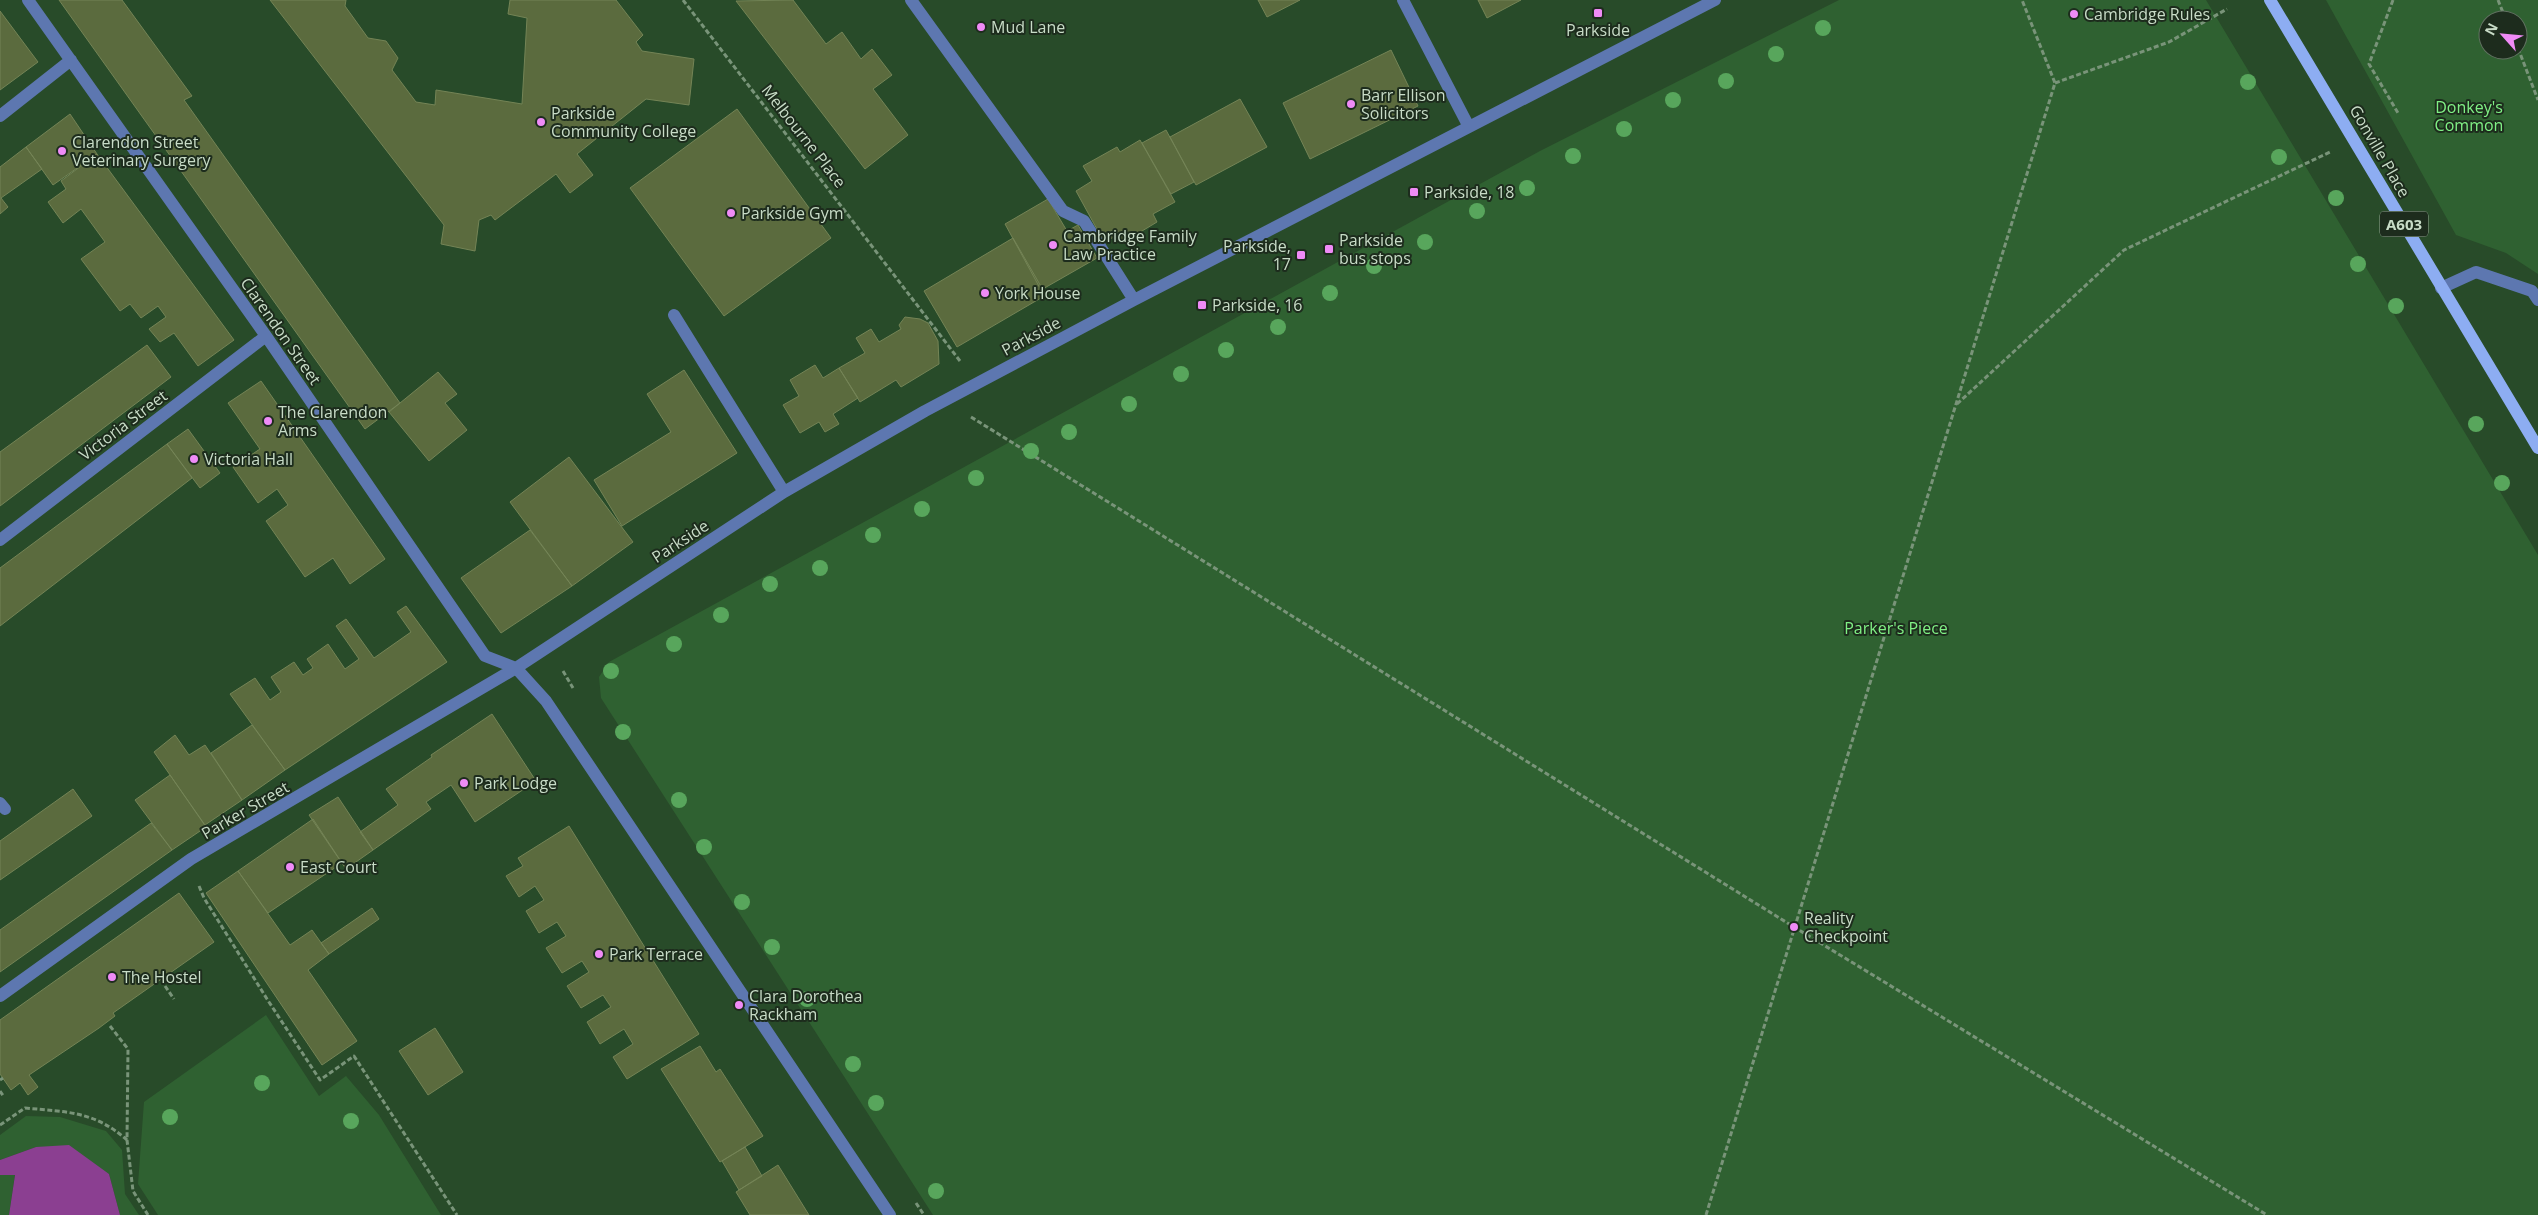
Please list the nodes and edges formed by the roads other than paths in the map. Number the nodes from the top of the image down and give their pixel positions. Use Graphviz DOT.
graph roads {
  1 [pos="28,0"];
  2 [pos="911,0"];
  3 [pos="1403,0"];
  4 [pos="1715,0"];
  5 [pos="2270,0"];
  6 [pos="71,60"];
  7 [pos="0,116"];
  8 [pos="1468,126"];
  9 [pos="2441,288"];
  10 [pos="1134,300"];
  11 [pos="2538,300"];
  12 [pos="674,315"];
  13 [pos="266,336"];
  14 [pos="2538,448"];
  15 [pos="784,492"];
  16 [pos="0,540"];
  17 [pos="516,668"];
  18 [pos="0,996"];
  19 [pos="890,1215"];
  1 -- 6 [label="street, Clarendon Street"];
  2 -- 10 [label="street"];
  3 -- 8 [label="street"];
  4 -- 8 [label="street, Parkside"];
  5 -- 9 [label="main road, Gonville Place / A603"];
  6 -- 7 [label="street"];
  6 -- 13 [label="street, Clarendon Street"];
  8 -- 10 [label="street, Parkside"];
  9 -- 11 [label="street"];
  9 -- 14 [label="main road, Gonville Place / A603"];
  10 -- 15 [label="street, Parkside"];
  12 -- 15 [label="street"];
  13 -- 16 [label="street, Victoria Street"];
  13 -- 17 [label="street, Clarendon Street"];
  15 -- 17 [label="street, Parkside"];
  17 -- 18 [label="street, Parker Street"];
  17 -- 19 [label="street"];
}
